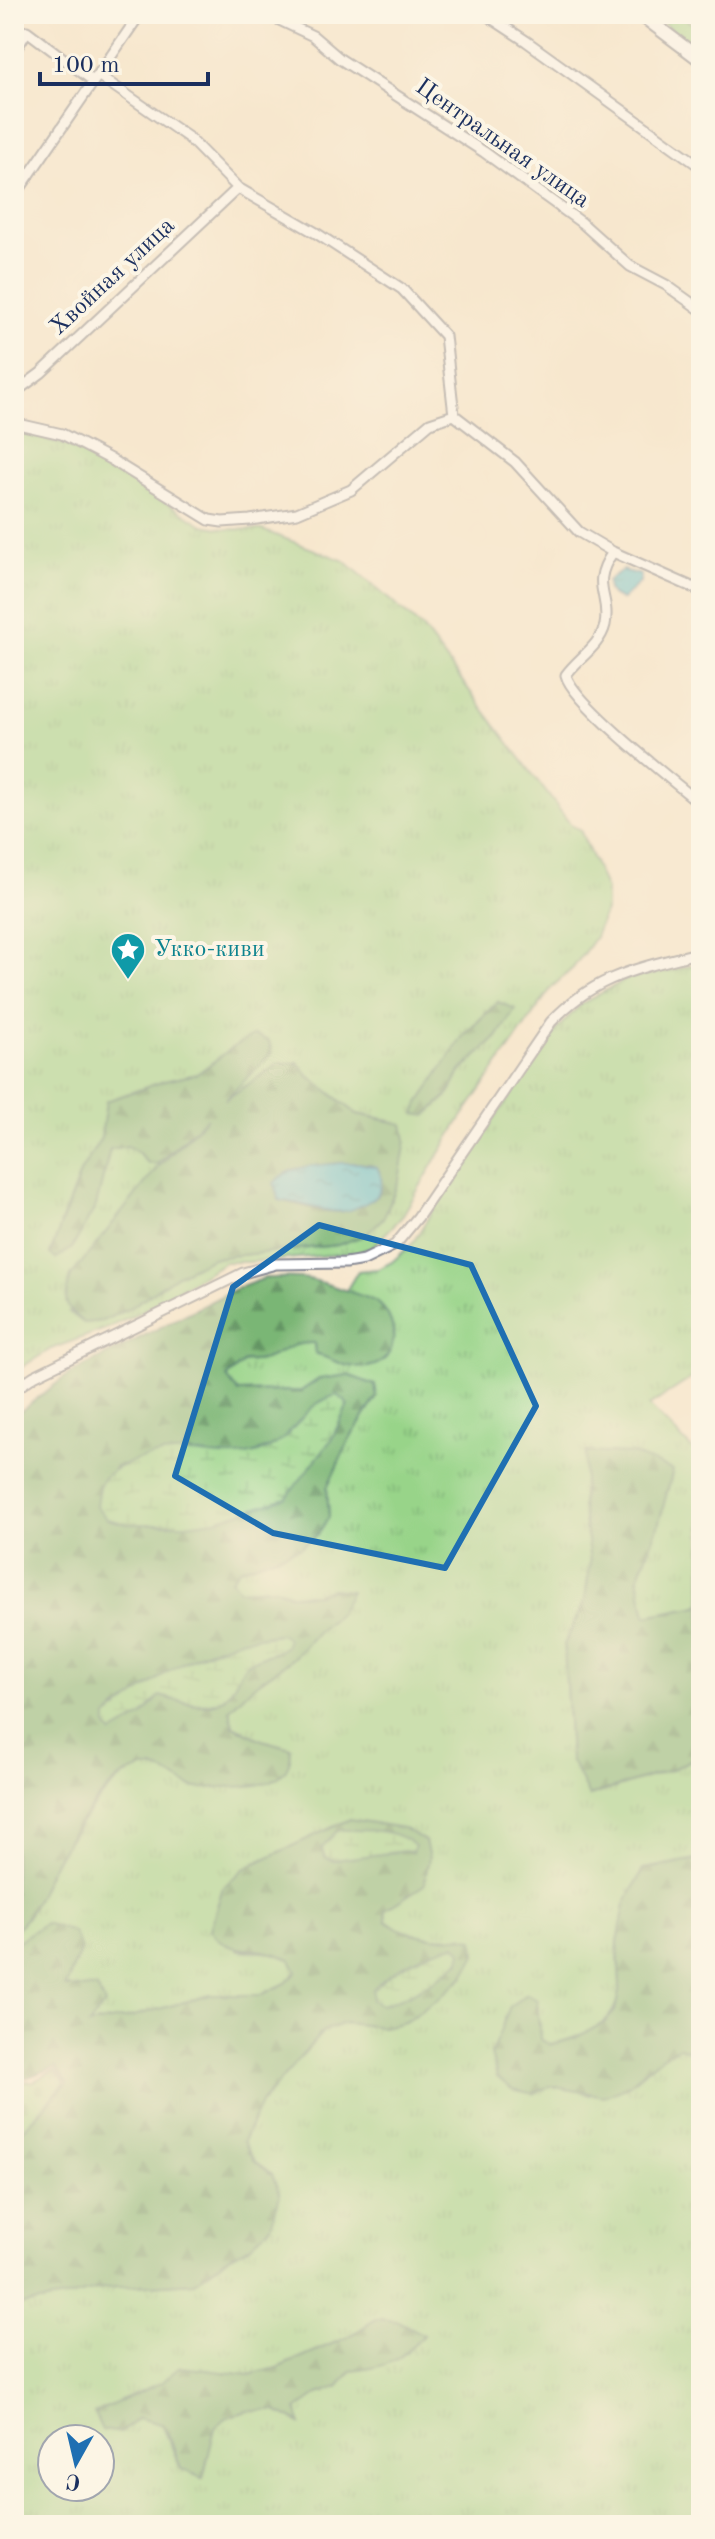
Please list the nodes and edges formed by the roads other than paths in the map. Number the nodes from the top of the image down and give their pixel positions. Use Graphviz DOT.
graph roads {
  1 [pos="140,14"];
  2 [pos="485,14"];
  3 [pos="640,14"];
  4 [pos="275,18"];
  5 [pos="14,53"];
  6 [pos="701,60"];
  7 [pos="95,78"];
  8 [pos="701,167"];
  9 [pos="238,188"];
  10 [pos="14,197"];
  11 [pos="701,310"];
  12 [pos="14,393"];
  13 [pos="454,415"];
  14 [pos="14,423"];
  15 [pos="613,552"];
  16 [pos="701,591"];
  17 [pos="701,804"];
  18 [pos="701,952"];
  19 [pos="14,1390"];
  1 -- 7 [label="street"];
  2 -- 8 [label="street"];
  3 -- 6 [label="street"];
  4 -- 11 [label="street, Центральная улица"];
  5 -- 7 [label="street"];
  7 -- 9 [label="street"];
  7 -- 10 [label="street"];
  9 -- 12 [label="street, Хвойная улица"];
  9 -- 13 [label="street"];
  13 -- 14 [label="street"];
  13 -- 15 [label="street"];
  15 -- 16 [label="street"];
  15 -- 17 [label="street"];
  18 -- 19 [label="street"];
}
